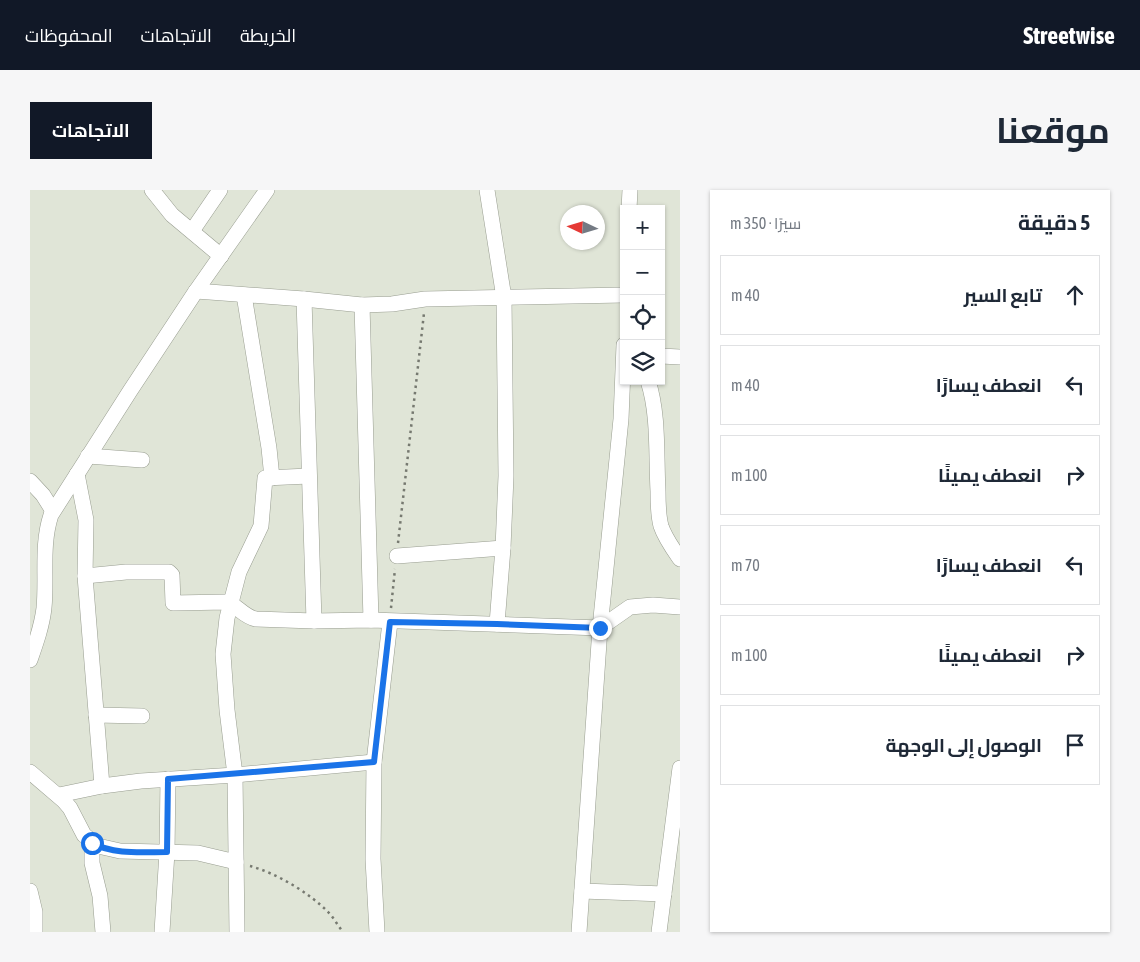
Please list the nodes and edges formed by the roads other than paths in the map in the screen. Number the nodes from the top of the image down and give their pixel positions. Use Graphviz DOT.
graph roads {
  1 [pos="152,190"];
  2 [pos="220,190"];
  3 [pos="267,190"];
  4 [pos="487,190"];
  5 [pos="630,190"];
  6 [pos="629,205"];
  7 [pos="192,231"];
  8 [pos="221,256"];
  9 [pos="196,291"];
  10 [pos="244,294"];
  11 [pos="620,295"];
  12 [pos="504,298"];
  13 [pos="304,299"];
  14 [pos="362,305"];
  15 [pos="665,356"];
  16 [pos="680,357"];
  17 [pos="622,385"];
  18 [pos="649,385"];
  19 [pos="88,456"];
  20 [pos="142,460"];
  21 [pos="76,474"];
  22 [pos="309,476"];
  23 [pos="272,478"];
  24 [pos="30,481"];
  25 [pos="53,511"];
  26 [pos="504,548"];
  27 [pos="397,556"];
  28 [pos="680,559"];
  29 [pos="86,576"];
  30 [pos="231,604"];
  31 [pos="680,607"];
  32 [pos="371,620"];
  33 [pos="314,621"];
  34 [pos="390,622"];
  35 [pos="497,624"];
  36 [pos="600,628"];
  37 [pos="30,660"];
  38 [pos="96,715"];
  39 [pos="142,716"];
  40 [pos="374,762"];
  41 [pos="680,768"];
  42 [pos="30,772"];
  43 [pos="235,774"];
  44 [pos="168,779"];
  45 [pos="102,786"];
  46 [pos="58,795"];
  47 [pos="92,843"];
  48 [pos="167,852"];
  49 [pos="236,862"];
  50 [pos="582,890"];
  51 [pos="30,891"];
  52 [pos="664,894"];
  53 [pos="35,932"];
  54 [pos="103,932"];
  55 [pos="162,932"];
  56 [pos="237,932"];
  57 [pos="377,932"];
  58 [pos="580,932"];
  59 [pos="659,932"];
  1 -- 7 [label="street"];
  2 -- 7 [label="street"];
  3 -- 8 [label="street"];
  4 -- 12 [label="street"];
  5 -- 6 [label="street"];
  7 -- 8 [label="street"];
  8 -- 9 [label="street"];
  9 -- 10 [label="street"];
  9 -- 19 [label="street"];
  10 -- 13 [label="street"];
  10 -- 23 [label="street"];
  11 -- 12 [label="street"];
  12 -- 14 [label="street"];
  12 -- 26 [label="street"];
  13 -- 14 [label="street"];
  13 -- 22 [label="street"];
  14 -- 32 [label="street"];
  15 -- 16 [label="street"];
  17 -- 36 [label="street"];
  18 -- 28 [label="street"];
  19 -- 20 [label="street"];
  19 -- 21 [label="street"];
  21 -- 25 [label="street"];
  21 -- 29 [label="street"];
  22 -- 23 [label="street"];
  22 -- 33 [label="street"];
  23 -- 30 [label="street"];
  24 -- 25 [label="street"];
  25 -- 37 [label="street"];
  26 -- 27 [label="street"];
  26 -- 35 [label="street"];
  29 -- 30 [label="street"];
  29 -- 38 [label="street"];
  30 -- 33 [label="street"];
  30 -- 43 [label="street"];
  31 -- 36 [label="street"];
  32 -- 33 [label="street"];
  32 -- 34 [label="street"];
  34 -- 35 [label="street"];
  34 -- 40 [label="street"];
  35 -- 36 [label="street"];
  36 -- 50 [label="street"];
  38 -- 39 [label="street"];
  38 -- 45 [label="street"];
  40 -- 43 [label="street"];
  40 -- 57 [label="street"];
  41 -- 52 [label="street"];
  42 -- 46 [label="street"];
  43 -- 44 [label="street"];
  43 -- 49 [label="street"];
  44 -- 45 [label="street"];
  44 -- 48 [label="street"];
  45 -- 46 [label="street"];
  46 -- 47 [label="street"];
  47 -- 48 [label="street"];
  47 -- 54 [label="street"];
  48 -- 49 [label="street"];
  48 -- 55 [label="street"];
  49 -- 56 [label="street"];
  50 -- 52 [label="street"];
  50 -- 58 [label="street"];
  51 -- 53 [label="street"];
  52 -- 59 [label="street"];
}
